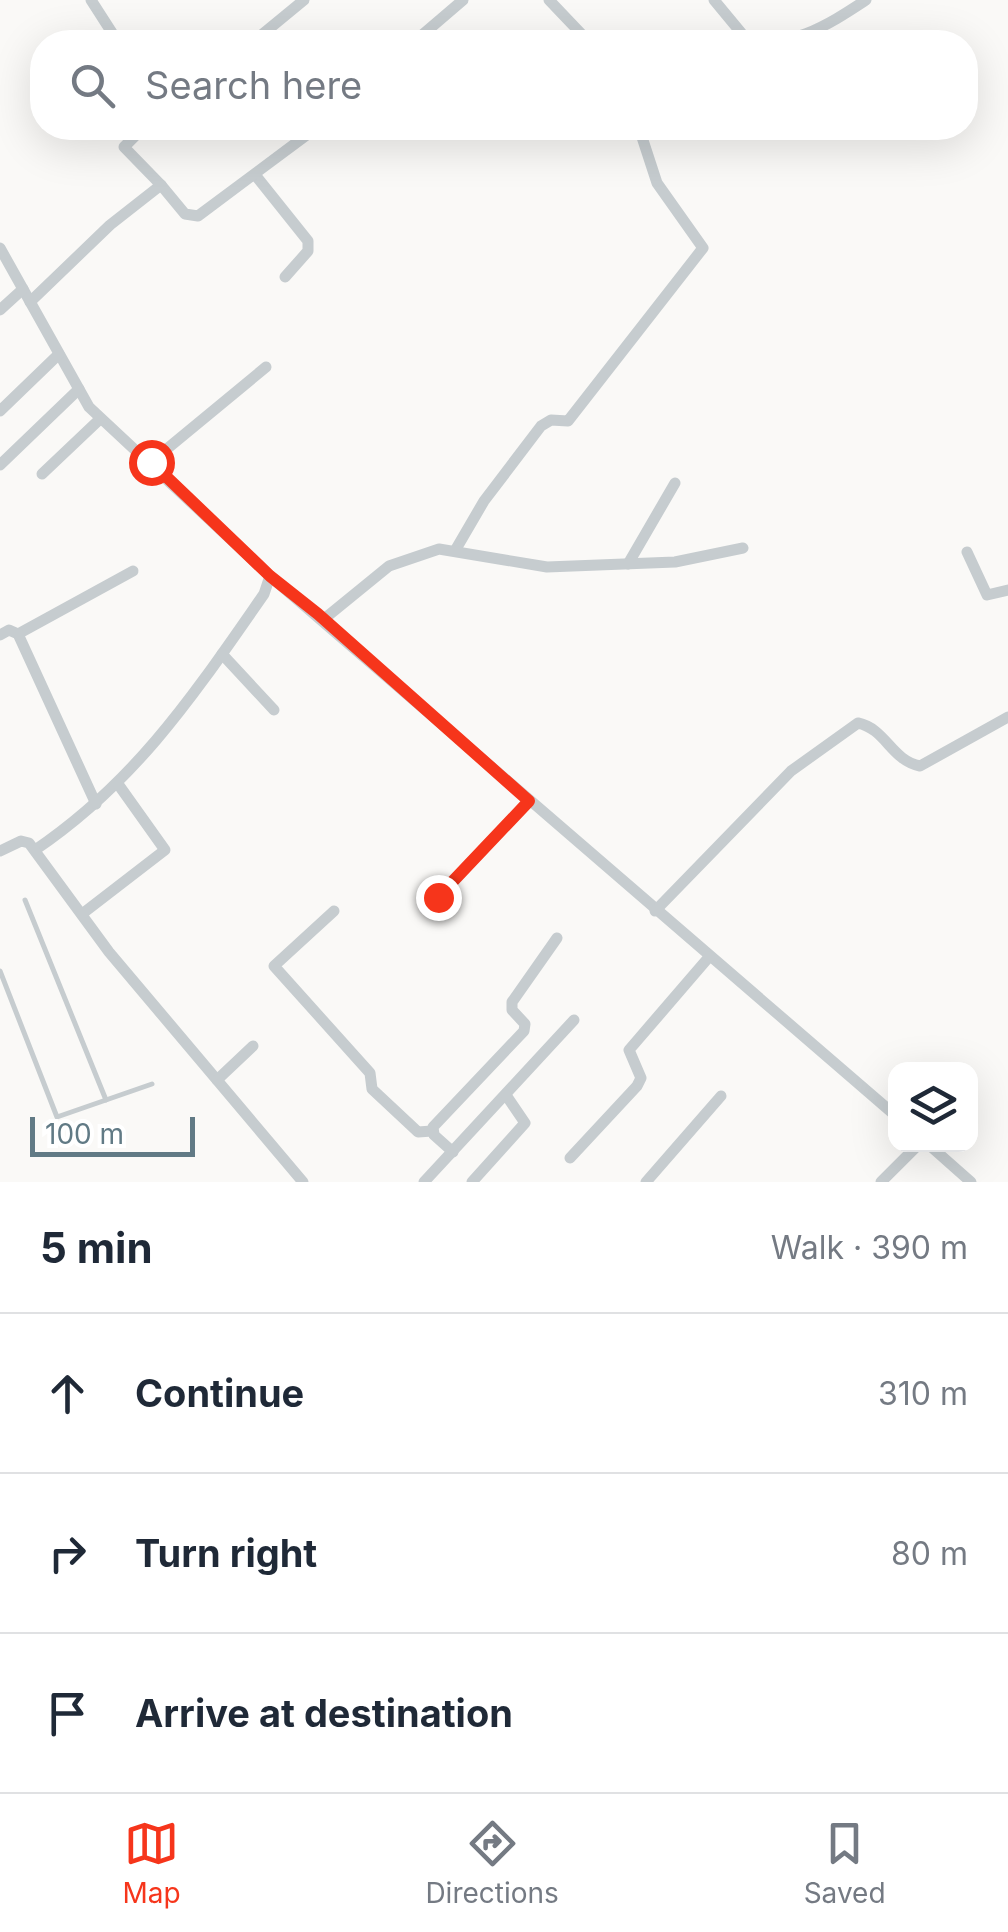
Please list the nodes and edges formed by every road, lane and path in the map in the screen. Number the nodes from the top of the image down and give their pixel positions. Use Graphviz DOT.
graph roads {
  1 [pos="92,0"];
  2 [pos="304,0"];
  3 [pos="463,0"];
  4 [pos="549,0"];
  5 [pos="714,0"];
  6 [pos="866,0"];
  7 [pos="111,30"];
  8 [pos="268,30"];
  9 [pos="428,30"];
  10 [pos="578,30"];
  11 [pos="733,30"];
  12 [pos="812,30"];
  13 [pos="131,140"];
  14 [pos="301,140"];
  15 [pos="644,140"];
  16 [pos="256,176"];
  17 [pos="160,184"];
  18 [pos="0,248"];
  19 [pos="6,274"];
  20 [pos="285,277"];
  21 [pos="23,289"];
  22 [pos="30,302"];
  23 [pos="0,310"];
  24 [pos="59,354"];
  25 [pos="266,367"];
  26 [pos="79,389"];
  27 [pos="0,411"];
  28 [pos="100,419"];
  29 [pos="151,462"];
  30 [pos="0,465"];
  31 [pos="42,474"];
  32 [pos="675,483"];
  33 [pos="743,548"];
  34 [pos="456,550"];
  35 [pos="967,552"];
  36 [pos="628,564"];
  37 [pos="133,571"];
  38 [pos="270,576"];
  39 [pos="1008,590"];
  40 [pos="324,619"];
  41 [pos="18,634"];
  42 [pos="0,635"];
  43 [pos="222,654"];
  44 [pos="274,710"];
  45 [pos="1008,718"];
  46 [pos="118,784"];
  47 [pos="529,801"];
  48 [pos="96,804"];
  49 [pos="35,850"];
  50 [pos="0,851"];
  51 [pos="438,897"];
  52 [pos="25,900"];
  53 [pos="655,910"];
  54 [pos="334,911"];
  55 [pos="82,914"];
  56 [pos="557,938"];
  57 [pos="709,957"];
  58 [pos="0,971"];
  59 [pos="574,1020"];
  60 [pos="254,1046"];
  61 [pos="218,1080"];
  62 [pos="152,1084"];
  63 [pos="506,1095"];
  64 [pos="721,1096"];
  65 [pos="106,1100"];
  66 [pos="888,1109"];
  67 [pos="432,1131"];
  68 [pos="453,1152"];
  69 [pos="911,1152"];
  70 [pos="937,1152"];
  71 [pos="570,1158"];
  72 [pos="303,1182"];
  73 [pos="424,1182"];
  74 [pos="472,1182"];
  75 [pos="646,1182"];
  76 [pos="881,1182"];
  77 [pos="971,1182"];
  1 -- 7 [label="street"];
  2 -- 8 [label="street"];
  3 -- 9 [label="street"];
  4 -- 10 [label="street"];
  5 -- 11 [label="street"];
  6 -- 12 [label="street"];
  13 -- 17 [label="street"];
  14 -- 16 [label="street"];
  15 -- 34 [label="street"];
  16 -- 17 [label="street"];
  16 -- 20 [label="street"];
  17 -- 22 [label="street"];
  18 -- 19 [label="street"];
  19 -- 21 [label="street"];
  21 -- 22 [label="street"];
  21 -- 23 [label="street"];
  22 -- 24 [label="street"];
  24 -- 26 [label="street"];
  24 -- 27 [label="street"];
  25 -- 29 [label="street"];
  26 -- 28 [label="street"];
  26 -- 30 [label="street"];
  28 -- 29 [label="street"];
  28 -- 31 [label="street"];
  29 -- 38 [label="street"];
  32 -- 36 [label="street"];
  33 -- 36 [label="street"];
  34 -- 36 [label="street"];
  34 -- 40 [label="street"];
  35 -- 39 [label="street"];
  37 -- 41 [label="street"];
  38 -- 40 [label="street"];
  38 -- 43 [label="street"];
  40 -- 47 [label="street"];
  41 -- 42 [label="street"];
  41 -- 48 [label="street"];
  43 -- 44 [label="street"];
  43 -- 46 [label="street"];
  45 -- 53 [label="street"];
  46 -- 48 [label="street"];
  46 -- 55 [label="street"];
  47 -- 51 [label="street"];
  47 -- 53 [label="street"];
  48 -- 49 [label="street"];
  49 -- 50 [label="street"];
  49 -- 55 [label="street"];
  52 -- 65 [label="lane"];
  53 -- 57 [label="street"];
  54 -- 67 [label="street"];
  55 -- 61 [label="street"];
  56 -- 67 [label="street"];
  57 -- 66 [label="street"];
  57 -- 71 [label="street"];
  58 -- 65 [label="lane"];
  59 -- 63 [label="street"];
  60 -- 61 [label="street"];
  61 -- 72 [label="street"];
  62 -- 65 [label="lane"];
  63 -- 68 [label="street"];
  63 -- 74 [label="street"];
  64 -- 75 [label="street"];
  67 -- 68 [label="street"];
  68 -- 73 [label="street"];
  69 -- 76 [label="street"];
  70 -- 77 [label="street"];
}
